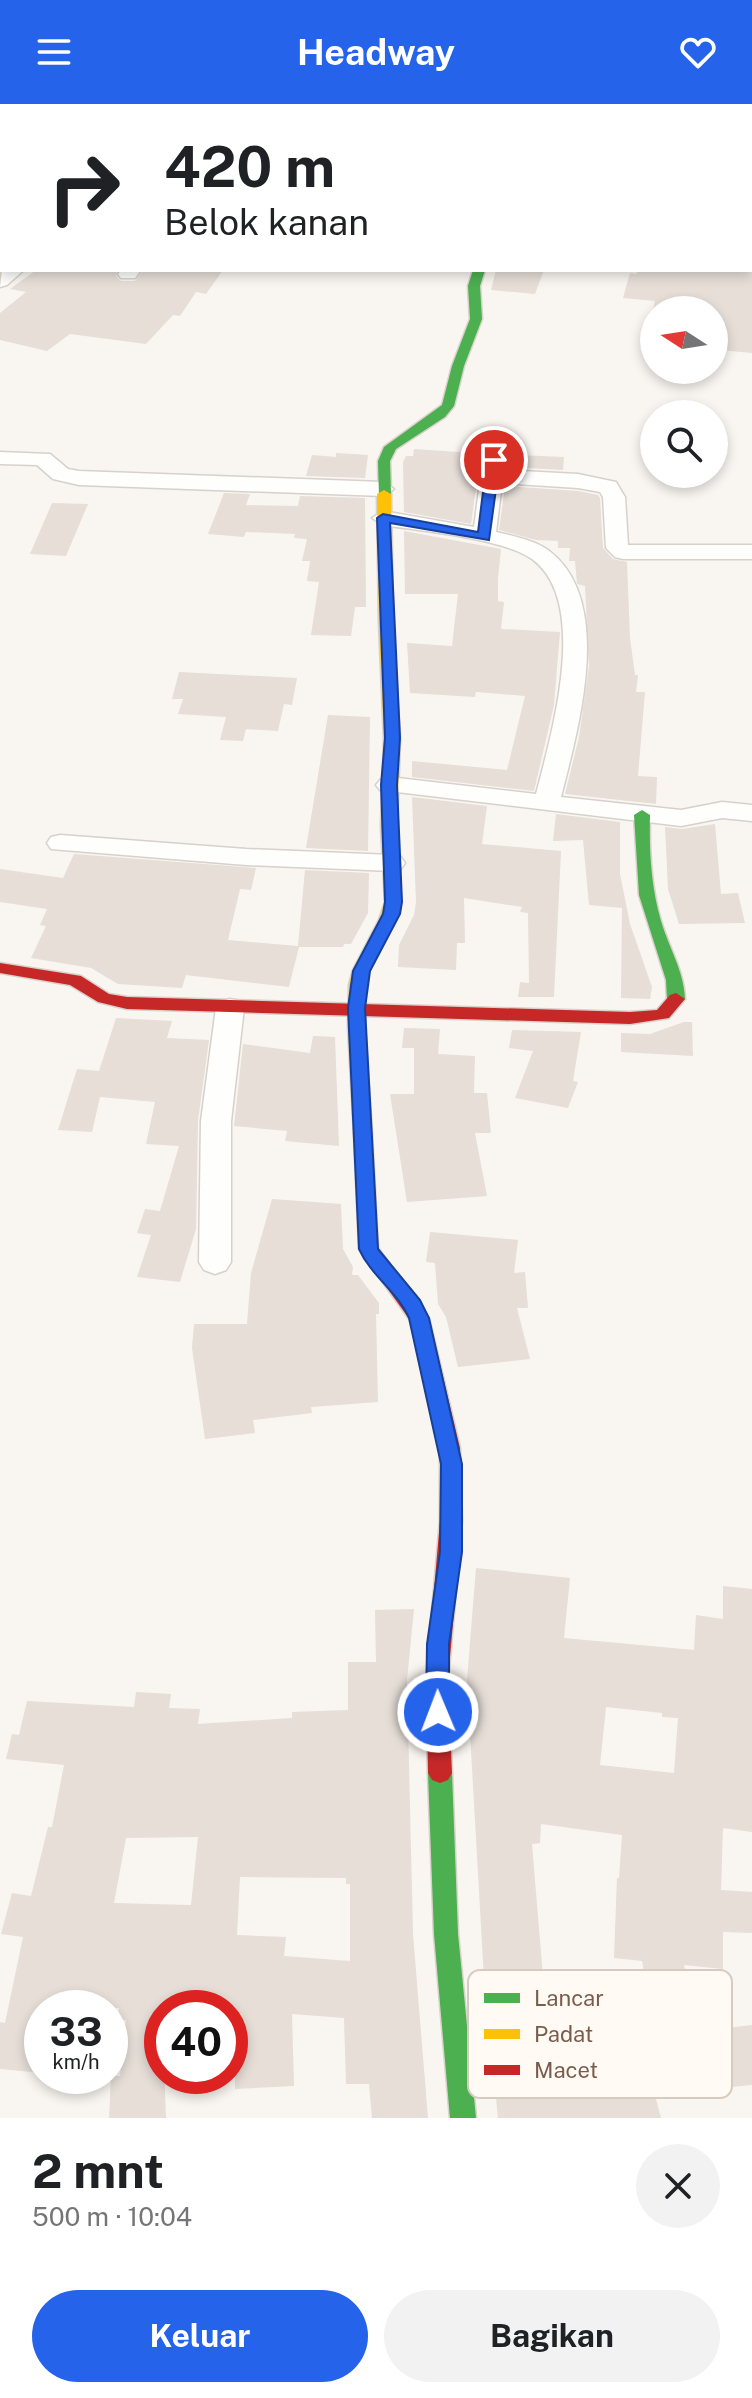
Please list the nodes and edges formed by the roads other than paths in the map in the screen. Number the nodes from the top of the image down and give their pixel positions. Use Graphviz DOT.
graph roads {
  1 [pos="478,272"];
  2 [pos="0,458"];
  3 [pos="383,489"];
  4 [pos="383,518"];
  5 [pos="484,537"];
  6 [pos="752,552"];
  7 [pos="389,785"];
  8 [pos="546,804"];
  9 [pos="752,813"];
  10 [pos="642,815"];
  11 [pos="60,843"];
  12 [pos="392,863"];
  13 [pos="0,968"];
  14 [pos="230,1008"];
  15 [pos="357,1008"];
  16 [pos="215,1262"];
  17 [pos="463,2118"];
  1 -- 3 [label="street"];
  2 -- 3 [label="street"];
  3 -- 4 [label="street"];
  4 -- 5 [label="street"];
  4 -- 7 [label="street"];
  5 -- 6 [label="street"];
  5 -- 8 [label="street"];
  7 -- 8 [label="street"];
  7 -- 12 [label="street"];
  8 -- 10 [label="street"];
  9 -- 10 [label="street"];
  10 -- 15 [label="street"];
  11 -- 12 [label="street"];
  12 -- 15 [label="street"];
  13 -- 14 [label="street"];
  14 -- 15 [label="street"];
  14 -- 16 [label="street"];
  15 -- 17 [label="street"];
}
